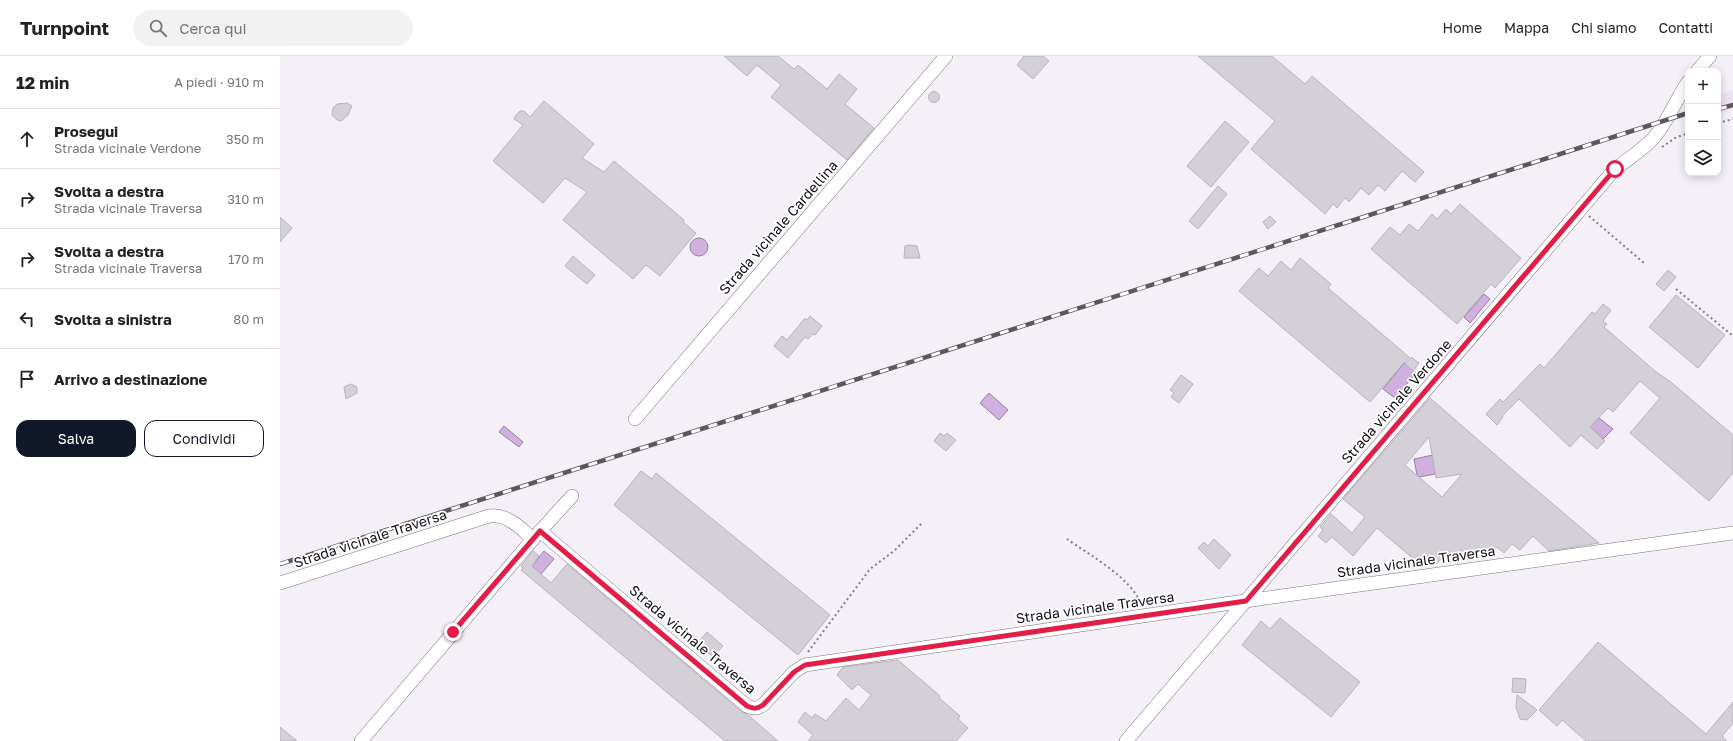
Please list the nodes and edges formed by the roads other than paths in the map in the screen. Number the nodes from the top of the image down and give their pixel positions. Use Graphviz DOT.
graph roads {
  1 [pos="946,56"];
  2 [pos="1710,56"];
  3 [pos="1700,68"];
  4 [pos="1685,87"];
  5 [pos="635,419"];
  6 [pos="572,496"];
  7 [pos="1733,533"];
  8 [pos="536,535"];
  9 [pos="280,583"];
  10 [pos="1246,601"];
  11 [pos="361,741"];
  12 [pos="1126,741"];
  1 -- 5 [label="street, Strada vicinale Cardellina"];
  2 -- 3 [label="street"];
  4 -- 10 [label="street, Strada vicinale Verdone"];
  6 -- 8 [label="street"];
  7 -- 10 [label="street, Strada vicinale Traversa"];
  8 -- 9 [label="street, Strada vicinale Traversa"];
  8 -- 10 [label="street, Strada vicinale Traversa"];
  8 -- 11 [label="street"];
  10 -- 12 [label="street, Strada vicinale Verdone"];
}
